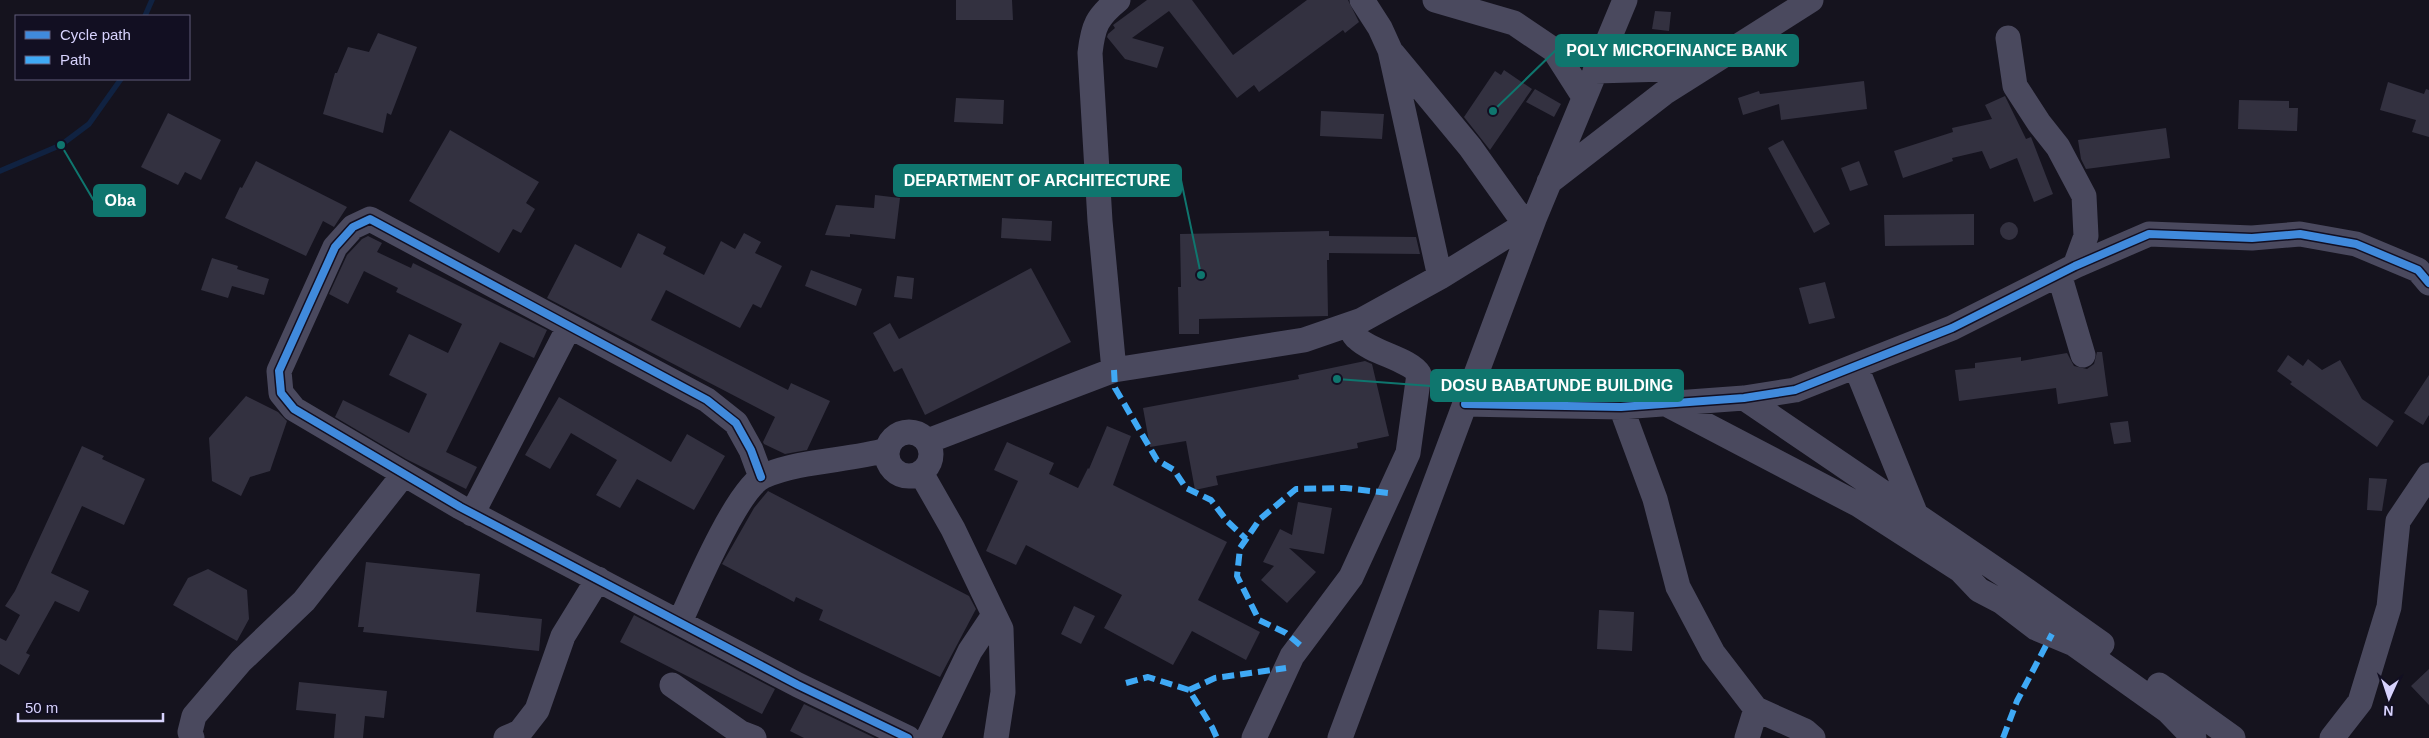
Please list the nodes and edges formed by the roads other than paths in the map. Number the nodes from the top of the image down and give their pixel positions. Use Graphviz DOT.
graph roads {
  1 [pos="1118,0"];
  2 [pos="1362,0"];
  3 [pos="1435,0"];
  4 [pos="1625,0"];
  5 [pos="1811,0"];
  6 [pos="2008,38"];
  7 [pos="1390,50"];
  8 [pos="1703,68"];
  9 [pos="1595,71"];
  10 [pos="1584,97"];
  11 [pos="1548,183"];
  12 [pos="1529,221"];
  13 [pos="2067,270"];
  14 [pos="1440,276"];
  15 [pos="2429,284"];
  16 [pos="1349,325"];
  17 [pos="569,327"];
  18 [pos="2083,355"];
  19 [pos="1856,366"];
  20 [pos="1114,370"];
  21 [pos="1744,398"];
  22 [pos="1466,404"];
  23 [pos="1668,405"];
  24 [pos="1621,407"];
  25 [pos="928,441"];
  26 [pos="887,450"];
  27 [pos="921,473"];
  28 [pos="404,474"];
  29 [pos="2429,475"];
  30 [pos="761,477"];
  31 [pos="472,514"];
  32 [pos="1916,515"];
  33 [pos="598,579"];
  34 [pos="994,615"];
  35 [pos="680,622"];
  36 [pos="672,685"];
  37 [pos="1756,709"];
  38 [pos="192,738"];
  39 [pos="506,738"];
  40 [pos="754,738"];
  41 [pos="908,738"];
  42 [pos="928,738"];
  43 [pos="996,738"];
  44 [pos="1254,738"];
  45 [pos="1340,738"];
  46 [pos="1748,738"];
  47 [pos="1813,738"];
  48 [pos="2194,738"];
  49 [pos="2233,738"];
  50 [pos="2332,738"];
  1 -- 20 [label="street"];
  2 -- 7 [label="street"];
  3 -- 10 [label="street"];
  4 -- 9 [label="street"];
  5 -- 8 [label="street"];
  6 -- 13 [label="street"];
  7 -- 12 [label="street"];
  7 -- 14 [label="street"];
  8 -- 9 [label="street"];
  8 -- 11 [label="street"];
  9 -- 10 [label="street"];
  10 -- 11 [label="street"];
  11 -- 12 [label="street"];
  12 -- 14 [label="street"];
  12 -- 22 [label="street"];
  13 -- 15 [label="street"];
  13 -- 18 [label="street"];
  13 -- 19 [label="street"];
  14 -- 16 [label="street"];
  16 -- 20 [label="street"];
  16 -- 44 [label="street"];
  17 -- 28 [label="street"];
  17 -- 30 [label="street"];
  17 -- 31 [label="street"];
  19 -- 21 [label="street"];
  19 -- 32 [label="street"];
  20 -- 25 [label="street"];
  21 -- 23 [label="street"];
  21 -- 32 [label="street"];
  22 -- 24 [label="street"];
  22 -- 45 [label="street"];
  23 -- 24 [label="street"];
  23 -- 48 [label="street"];
  24 -- 37 [label="street"];
  25 -- 26 [label="street"];
  25 -- 27 [label="street"];
  26 -- 27 [label="street"];
  26 -- 30 [label="street"];
  27 -- 34 [label="street"];
  28 -- 31 [label="street"];
  28 -- 38 [label="street"];
  29 -- 50 [label="street"];
  30 -- 35 [label="street"];
  31 -- 33 [label="street"];
  32 -- 49 [label="street"];
  33 -- 35 [label="street"];
  33 -- 39 [label="street"];
  34 -- 42 [label="street"];
  34 -- 43 [label="street"];
  35 -- 41 [label="street"];
  36 -- 40 [label="street"];
  37 -- 46 [label="street"];
  37 -- 47 [label="street"];
}
